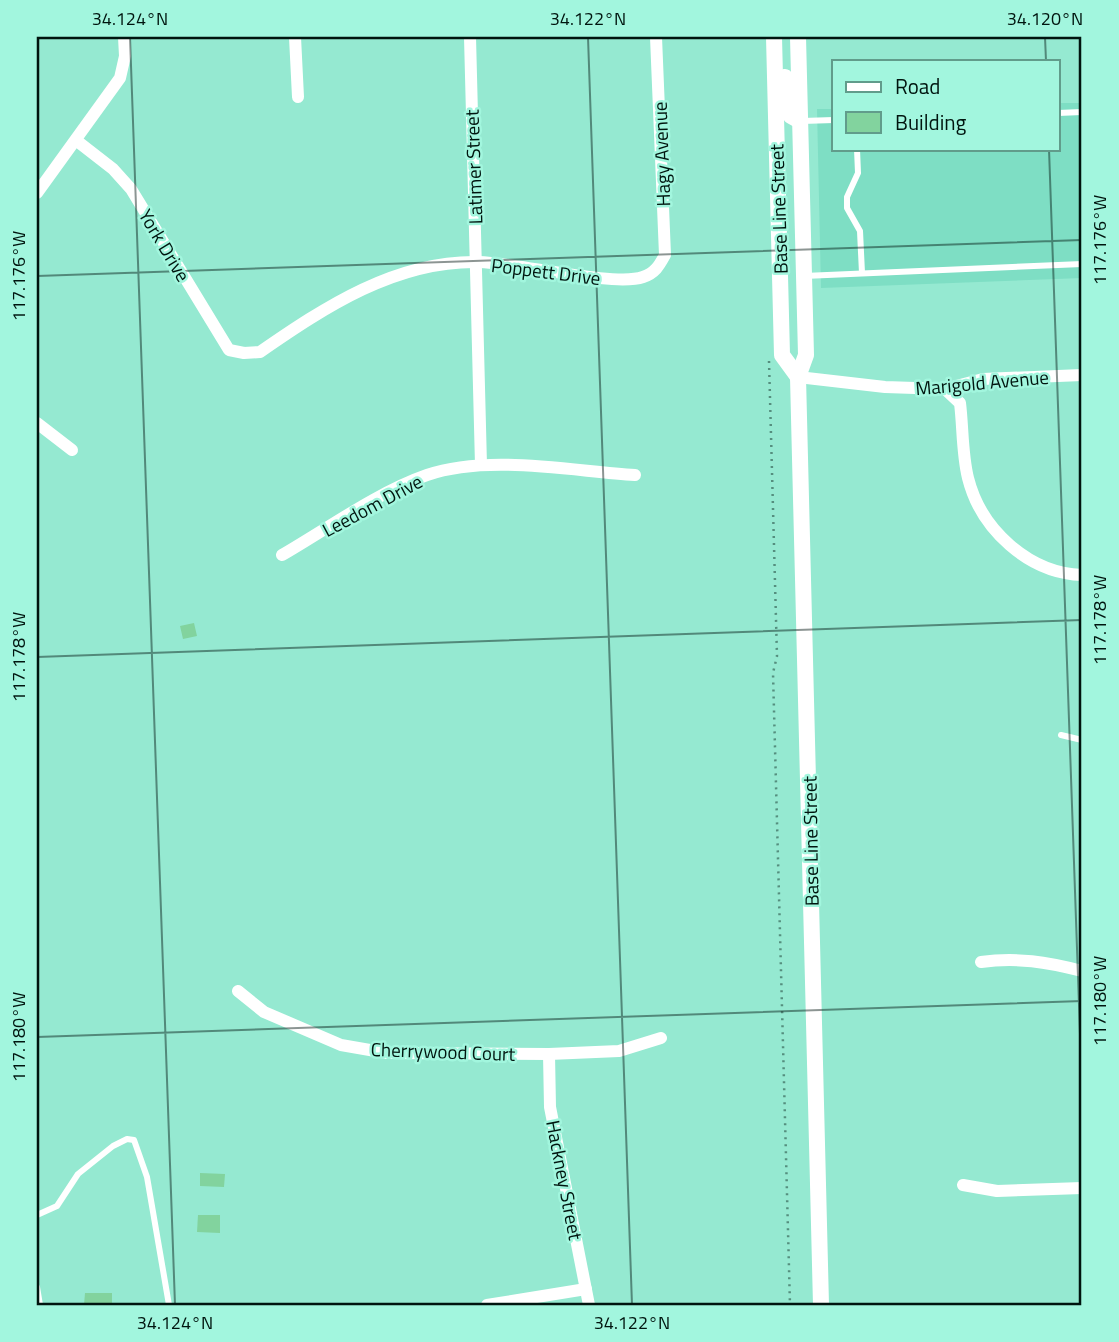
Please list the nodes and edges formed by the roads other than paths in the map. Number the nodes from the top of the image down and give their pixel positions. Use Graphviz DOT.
graph roads {
  1 [pos="124,37"];
  2 [pos="295,37"];
  3 [pos="470,37"];
  4 [pos="656,37"];
  5 [pos="774,37"];
  6 [pos="779,37"];
  7 [pos="799,37"];
  8 [pos="298,97"];
  9 [pos="1082,112"];
  10 [pos="1060,113"];
  11 [pos="832,120"];
  12 [pos="800,121"];
  13 [pos="77,141"];
  14 [pos="857,150"];
  15 [pos="37,193"];
  16 [pos="476,262"];
  17 [pos="1082,264"];
  18 [pos="658,269"];
  19 [pos="862,273"];
  20 [pos="804,276"];
  21 [pos="244,354"];
  22 [pos="1082,374"];
  23 [pos="798,377"];
  24 [pos="945,389"];
  25 [pos="37,422"];
  26 [pos="72,450"];
  27 [pos="481,465"];
  28 [pos="635,475"];
  29 [pos="282,555"];
  30 [pos="1082,576"];
  31 [pos="1061,735"];
  32 [pos="1082,740"];
  33 [pos="981,962"];
  34 [pos="1082,971"];
  35 [pos="238,991"];
  36 [pos="661,1038"];
  37 [pos="549,1054"];
  38 [pos="963,1185"];
  39 [pos="1082,1188"];
  40 [pos="37,1215"];
  41 [pos="37,1287"];
  42 [pos="586,1289"];
  43 [pos="40,1305"];
  44 [pos="169,1305"];
  45 [pos="487,1305"];
  46 [pos="589,1305"];
  47 [pos="821,1305"];
  1 -- 13 [label="street"];
  2 -- 8 [label="street"];
  3 -- 16 [label="street, Latimer Street"];
  4 -- 18 [label="street, Hagy Avenue"];
  5 -- 23 [label="main road, Base Line Street"];
  6 -- 12 [label="main road"];
  7 -- 12 [label="main road, Base Line Street"];
  9 -- 10 [label="lane"];
  11 -- 12 [label="lane"];
  12 -- 20 [label="main road, Base Line Street"];
  13 -- 15 [label="street"];
  13 -- 21 [label="street, York Drive"];
  14 -- 19 [label="lane"];
  16 -- 18 [label="street, Poppett Drive"];
  16 -- 21 [label="street, Poppett Drive"];
  16 -- 27 [label="street, Latimer Street"];
  17 -- 19 [label="lane"];
  19 -- 20 [label="lane"];
  20 -- 23 [label="main road, Base Line Street"];
  22 -- 24 [label="street, Marigold Avenue"];
  23 -- 24 [label="street, Marigold Avenue"];
  23 -- 47 [label="main road, Base Line Street"];
  24 -- 30 [label="street"];
  25 -- 26 [label="street"];
  27 -- 28 [label="street, Leedom Drive"];
  27 -- 29 [label="street, Leedom Drive"];
  31 -- 32 [label="lane"];
  33 -- 34 [label="street"];
  35 -- 37 [label="street, Cherrywood Court"];
  36 -- 37 [label="street, Cherrywood Court"];
  37 -- 42 [label="street, Hackney Street"];
  38 -- 39 [label="street"];
  40 -- 44 [label="lane"];
  41 -- 43 [label="lane"];
  42 -- 45 [label="street"];
  42 -- 46 [label="street, Hackney Street"];
}
